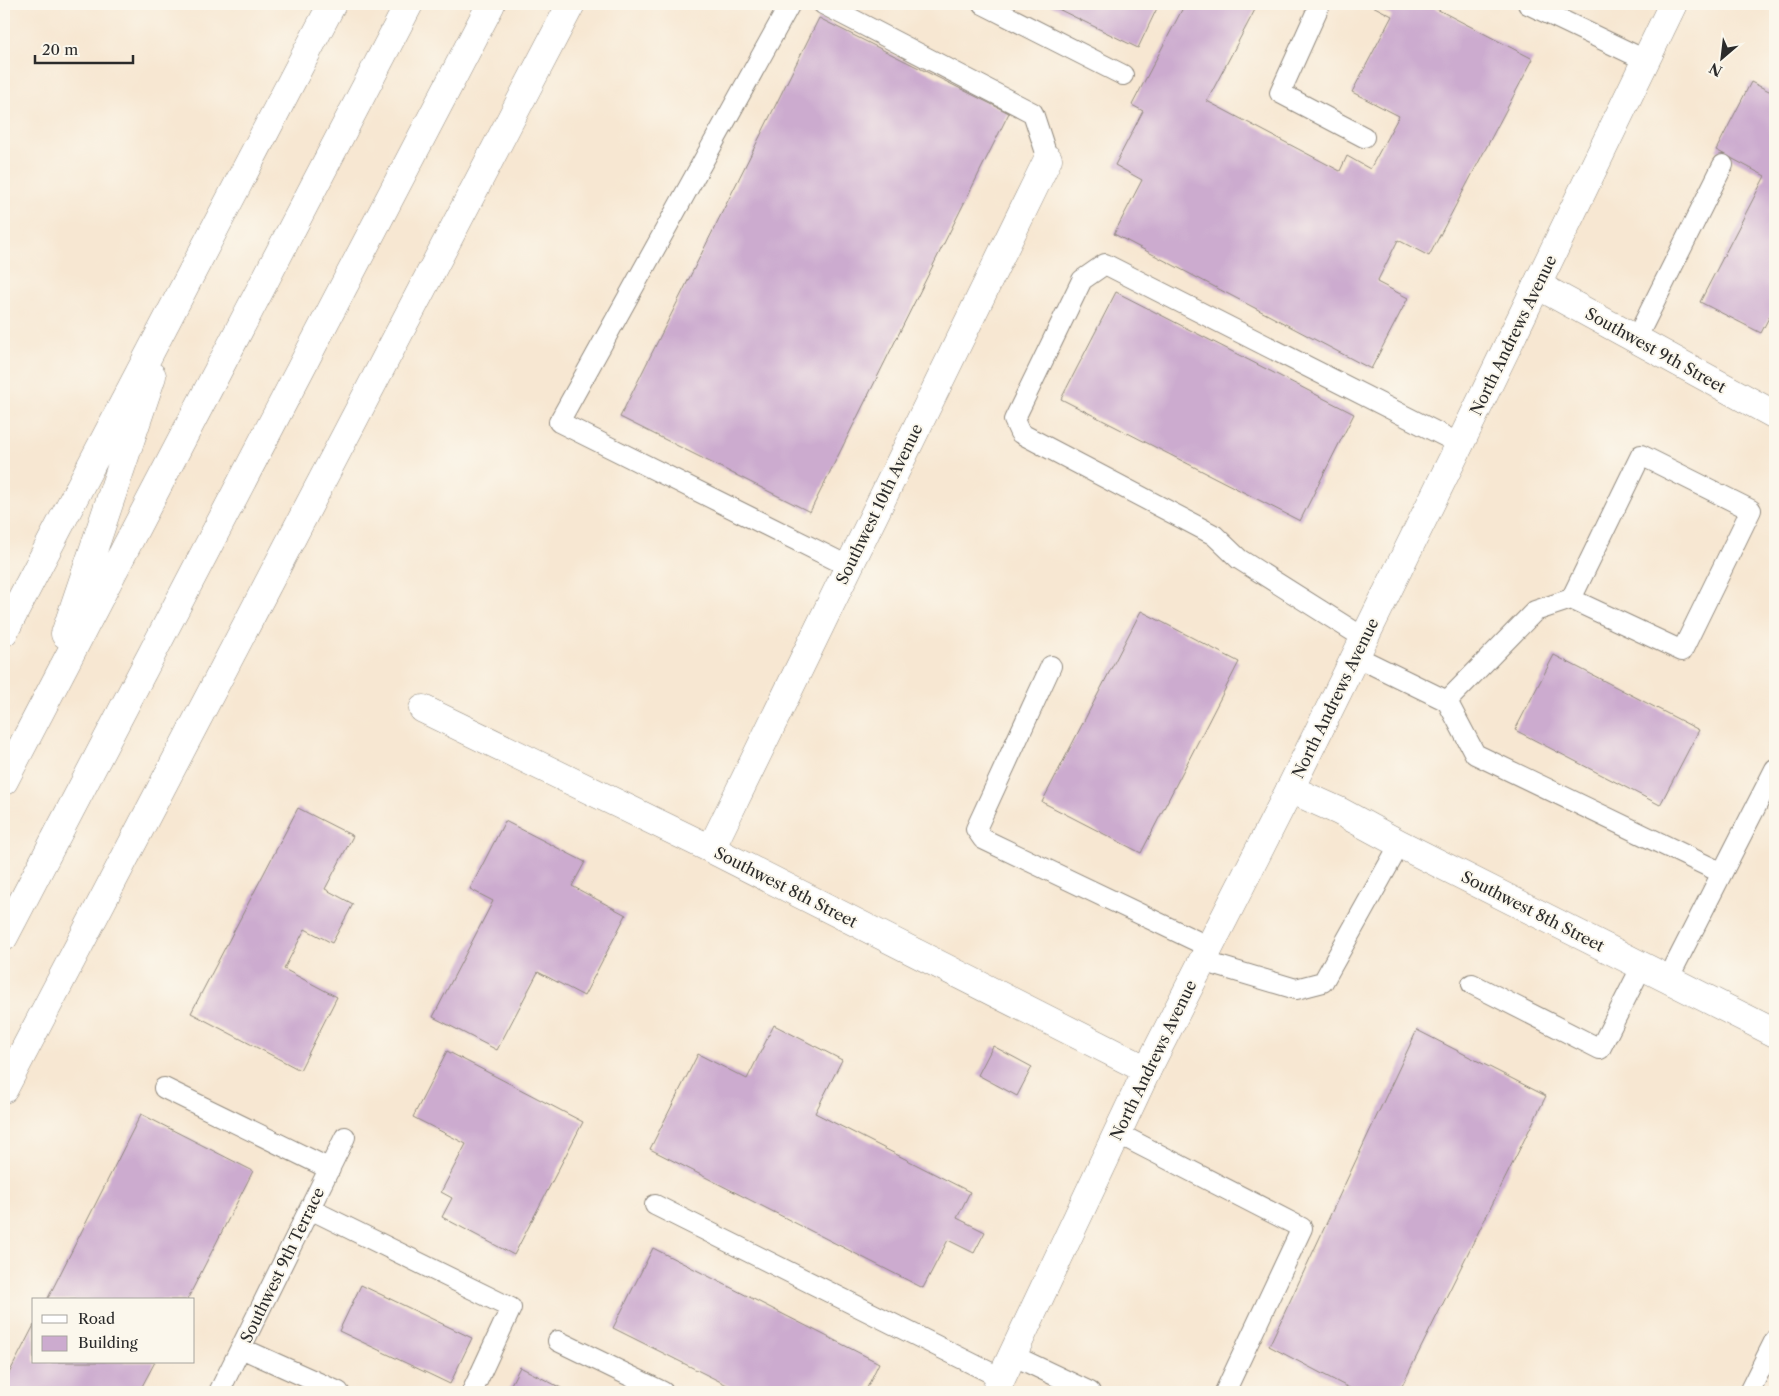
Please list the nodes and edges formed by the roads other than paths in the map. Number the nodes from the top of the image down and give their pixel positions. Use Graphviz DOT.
graph roads {
  1 [pos="332,4"];
  2 [pos="409,4"];
  3 [pos="491,4"];
  4 [pos="571,4"];
  5 [pos="790,4"];
  6 [pos="822,4"];
  7 [pos="983,4"];
  8 [pos="1320,4"];
  9 [pos="1528,4"];
  10 [pos="1673,4"];
  11 [pos="1646,60"];
  12 [pos="1123,75"];
  13 [pos="1364,137"];
  14 [pos="1048,159"];
  15 [pos="1723,166"];
  16 [pos="1537,285"];
  17 [pos="180,293"];
  18 [pos="1636,339"];
  19 [pos="1775,415"];
  20 [pos="1460,444"];
  21 [pos="848,566"];
  22 [pos="1571,598"];
  23 [pos="4,632"];
  24 [pos="1360,647"];
  25 [pos="1051,666"];
  26 [pos="1447,701"];
  27 [pos="423,709"];
  28 [pos="38,716"];
  29 [pos="1775,769"];
  30 [pos="4,781"];
  31 [pos="1290,789"];
  32 [pos="1400,844"];
  33 [pos="711,849"];
  34 [pos="1722,873"];
  35 [pos="4,937"];
  36 [pos="1206,954"];
  37 [pos="1642,966"];
  38 [pos="1668,979"];
  39 [pos="1472,984"];
  40 [pos="1775,1033"];
  41 [pos="1147,1070"];
  42 [pos="164,1088"];
  43 [pos="4,1089"];
  44 [pos="1117,1133"];
  45 [pos="345,1137"];
  46 [pos="330,1169"];
  47 [pos="655,1204"];
  48 [pos="310,1209"];
  49 [pos="1775,1340"];
  50 [pos="558,1341"];
  51 [pos="241,1348"];
  52 [pos="1003,1375"];
  53 [pos="219,1392"];
  54 [pos="339,1392"];
  55 [pos="472,1392"];
  56 [pos="663,1392"];
  57 [pos="1090,1392"];
  58 [pos="1225,1392"];
  59 [pos="1749,1392"];
  1 -- 17 [label="main road"];
  2 -- 28 [label="main road"];
  3 -- 35 [label="main road"];
  4 -- 43 [label="main road"];
  5 -- 21 [label="lane"];
  6 -- 14 [label="lane"];
  7 -- 12 [label="lane"];
  8 -- 13 [label="lane"];
  9 -- 11 [label="lane"];
  10 -- 11 [label="main road, North Andrews Avenue"];
  11 -- 16 [label="main road, North Andrews Avenue"];
  14 -- 21 [label="main road, Southwest 10th Avenue"];
  15 -- 18 [label="lane"];
  16 -- 18 [label="main road, Southwest 9th Street"];
  16 -- 20 [label="main road, North Andrews Avenue"];
  17 -- 23 [label="main road"];
  17 -- 28 [label="main road"];
  18 -- 19 [label="main road, Southwest 9th Street"];
  20 -- 24 [label="main road, North Andrews Avenue"];
  20 -- 24 [label="lane"];
  21 -- 33 [label="main road, Southwest 10th Avenue"];
  22 -- 22 [label="lane"];
  22 -- 26 [label="lane"];
  24 -- 26 [label="lane"];
  24 -- 31 [label="main road, North Andrews Avenue"];
  25 -- 36 [label="lane"];
  26 -- 34 [label="lane"];
  27 -- 33 [label="main road, Southwest 8th Street"];
  28 -- 30 [label="main road"];
  29 -- 34 [label="lane"];
  31 -- 32 [label="main road, Southwest 8th Street"];
  31 -- 36 [label="main road, North Andrews Avenue"];
  32 -- 36 [label="lane"];
  32 -- 37 [label="main road, Southwest 8th Street"];
  33 -- 41 [label="main road, Southwest 8th Street"];
  34 -- 38 [label="lane"];
  36 -- 41 [label="main road, North Andrews Avenue"];
  37 -- 38 [label="main road, Southwest 8th Street"];
  37 -- 39 [label="lane"];
  38 -- 40 [label="main road, Southwest 8th Street"];
  41 -- 44 [label="main road, North Andrews Avenue"];
  42 -- 46 [label="lane"];
  44 -- 52 [label="main road, North Andrews Avenue"];
  44 -- 58 [label="lane"];
  45 -- 46 [label="lane, Southwest 9th Terrace"];
  46 -- 48 [label="lane, Southwest 9th Terrace"];
  47 -- 52 [label="lane"];
  48 -- 51 [label="lane, Southwest 9th Terrace"];
  48 -- 55 [label="lane"];
  49 -- 59 [label="lane"];
  50 -- 56 [label="lane"];
  51 -- 53 [label="lane, Southwest 9th Terrace"];
  51 -- 54 [label="lane"];
  52 -- 57 [label="lane"];
}
